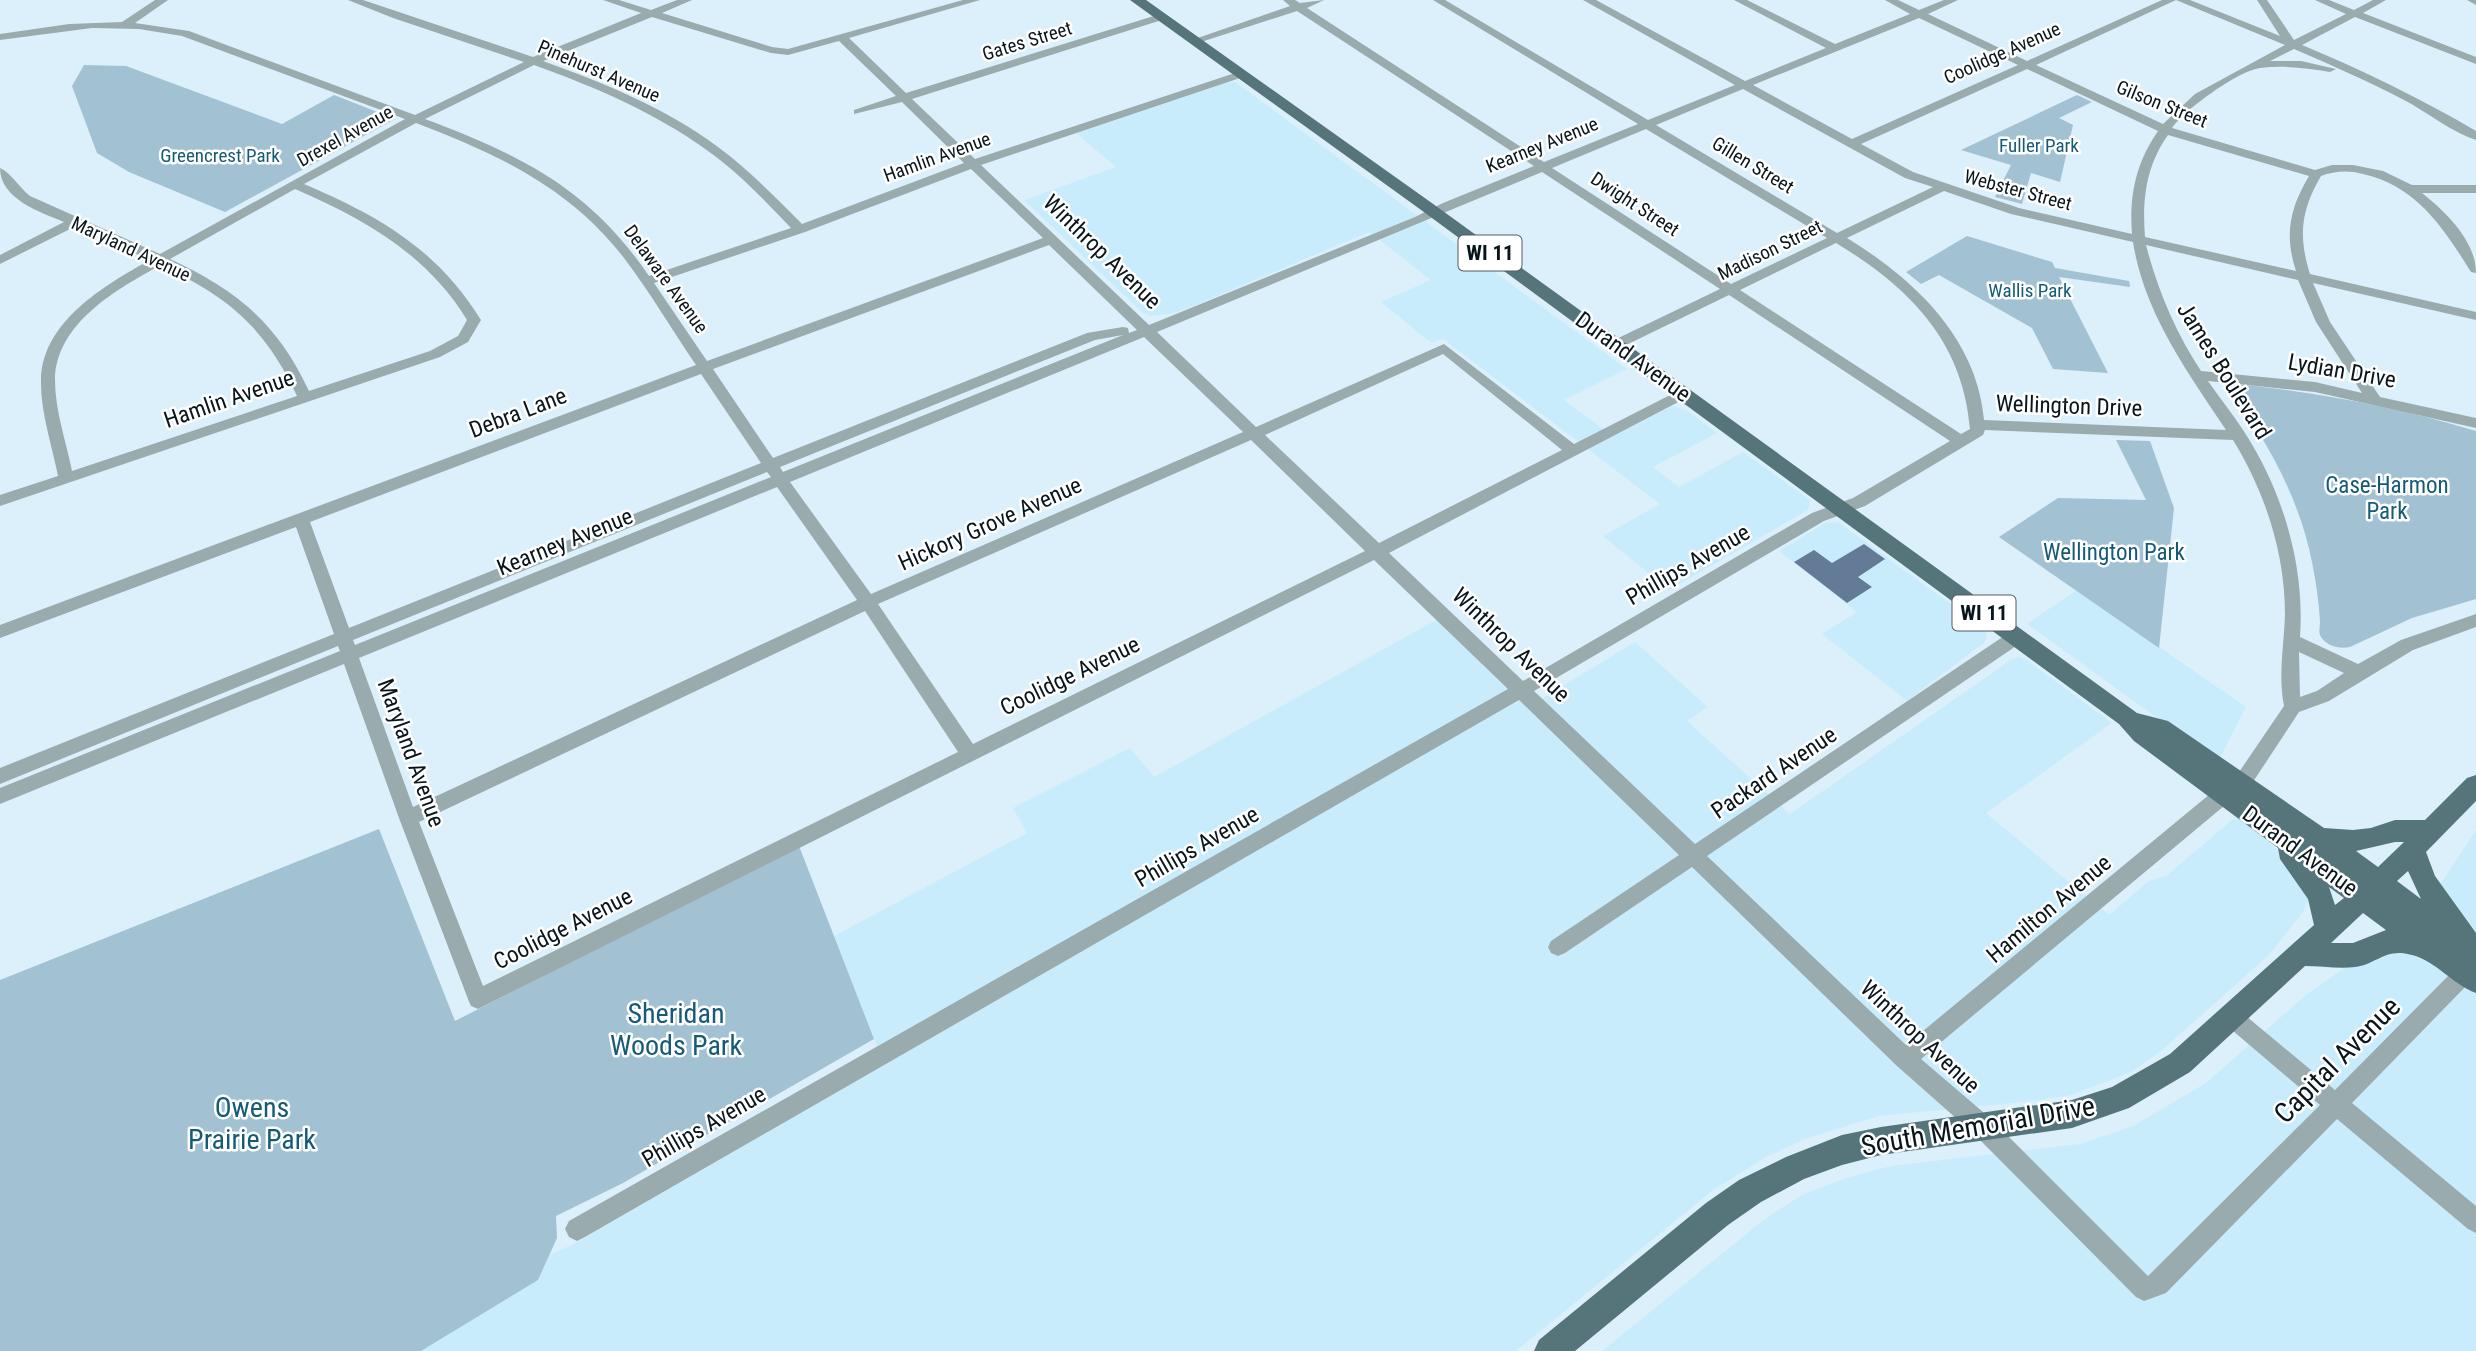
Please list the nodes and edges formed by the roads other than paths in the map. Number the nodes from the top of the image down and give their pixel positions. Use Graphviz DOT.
graph roads {
  1 [pos="163,0"];
  2 [pos="353,0"];
  3 [pos="608,0"];
  4 [pos="687,0"];
  5 [pos="975,0"];
  6 [pos="1137,0"];
  7 [pos="1319,0"];
  8 [pos="1438,0"];
  9 [pos="1588,0"];
  10 [pos="1739,0"];
  11 [pos="1890,0"];
  12 [pos="1953,0"];
  13 [pos="2171,0"];
  14 [pos="2181,0"];
  15 [pos="2262,0"];
  16 [pos="2320,0"];
  17 [pos="2381,0"];
  18 [pos="1293,3"];
  19 [pos="650,13"];
  20 [pos="2354,13"];
  21 [pos="1919,14"];
  22 [pos="1161,17"];
  23 [pos="125,25"];
  24 [pos="0,37"];
  25 [pos="842,38"];
  26 [pos="1194,41"];
  27 [pos="2291,44"];
  28 [pos="1835,48"];
  29 [pos="534,61"];
  30 [pos="2476,61"];
  31 [pos="2027,65"];
  32 [pos="2255,66"];
  33 [pos="1242,74"];
  34 [pos="2358,75"];
  35 [pos="1745,85"];
  36 [pos="904,98"];
  37 [pos="858,112"];
  38 [pos="417,118"];
  39 [pos="1648,125"];
  40 [pos="2165,130"];
  41 [pos="2476,136"];
  42 [pos="1851,144"];
  43 [pos="972,164"];
  44 [pos="1545,167"];
  45 [pos="0,172"];
  46 [pos="2316,174"];
  47 [pos="296,185"];
  48 [pos="1941,188"];
  49 [pos="2412,188"];
  50 [pos="2476,189"];
  51 [pos="1434,213"];
  52 [pos="74,222"];
  53 [pos="800,229"];
  54 [pos="1053,239"];
  55 [pos="1837,239"];
  56 [pos="2137,240"];
  57 [pos="0,260"];
  58 [pos="159,261"];
  59 [pos="2476,269"];
  60 [pos="2303,277"];
  61 [pos="648,281"];
  62 [pos="1731,290"];
  63 [pos="2476,316"];
  64 [pos="1147,329"];
  65 [pos="1615,345"];
  66 [pos="704,365"];
  67 [pos="2198,375"];
  68 [pos="1683,394"];
  69 [pos="305,398"];
  70 [pos="2374,399"];
  71 [pos="2476,423"];
  72 [pos="1978,425"];
  73 [pos="1255,433"];
  74 [pos="2239,435"];
  75 [pos="1961,441"];
  76 [pos="1573,451"];
  77 [pos="770,464"];
  78 [pos="66,478"];
  79 [pos="780,479"];
  80 [pos="0,500"];
  81 [pos="1841,508"];
  82 [pos="302,521"];
  83 [pos="1378,551"];
  84 [pos="869,602"];
  85 [pos="2476,620"];
  86 [pos="0,632"];
  87 [pos="2016,637"];
  88 [pos="2292,641"];
  89 [pos="348,646"];
  90 [pos="2359,671"];
  91 [pos="1522,690"];
  92 [pos="2293,707"];
  93 [pos="969,754"];
  94 [pos="0,776"];
  95 [pos="2476,785"];
  96 [pos="2233,789"];
  97 [pos="0,796"];
  98 [pos="408,818"];
  99 [pos="2283,838"];
  100 [pos="2322,839"];
  101 [pos="2422,841"];
  102 [pos="1695,856"];
  103 [pos="2371,889"];
  104 [pos="2328,930"];
  105 [pos="1558,947"];
  106 [pos="2436,951"];
  107 [pos="2303,954"];
  108 [pos="2473,965"];
  109 [pos="478,999"];
  110 [pos="2233,1018"];
  111 [pos="1905,1059"];
  112 [pos="2334,1104"];
  113 [pos="1982,1126"];
  114 [pos="2476,1221"];
  115 [pos="577,1229"];
  116 [pos="2144,1289"];
  117 [pos="1550,1351"];
  1 -- 23 [label="street"];
  2 -- 29 [label="street, Pinehurst Avenue"];
  3 -- 19 [label="street"];
  4 -- 19 [label="street, Drexel Avenue"];
  5 -- 25 [label="street"];
  6 -- 22 [label="main road, Durand Avenue / WI 11"];
  7 -- 18 [label="street"];
  8 -- 39 [label="street, Gillen Street"];
  9 -- 35 [label="street, Webster Street"];
  10 -- 28 [label="street"];
  11 -- 21 [label="street, Gilson Street"];
  12 -- 21 [label="street, Kearney Avenue"];
  13 -- 31 [label="street, Coolidge Avenue"];
  14 -- 27 [label="street"];
  15 -- 27 [label="street"];
  16 -- 20 [label="street"];
  17 -- 20 [label="street, James Boulevard"];
  18 -- 26 [label="street"];
  18 -- 44 [label="street, Dwight Street"];
  19 -- 25 [label="street"];
  19 -- 29 [label="street, Drexel Avenue"];
  20 -- 27 [label="street, James Boulevard"];
  20 -- 30 [label="street"];
  21 -- 28 [label="street, Kearney Avenue"];
  21 -- 31 [label="street, Gilson Street"];
  22 -- 26 [label="main road, Durand Avenue / WI 11"];
  22 -- 36 [label="street, Gates Street"];
  23 -- 24 [label="street, Delaware Avenue"];
  23 -- 38 [label="street, Delaware Avenue"];
  25 -- 36 [label="street, Winthrop Avenue"];
  26 -- 33 [label="main road, Durand Avenue / WI 11"];
  27 -- 32 [label="street, James Boulevard"];
  27 -- 34 [label="street"];
  28 -- 35 [label="street, Kearney Avenue"];
  29 -- 38 [label="street, Drexel Avenue"];
  29 -- 53 [label="street, Pinehurst Avenue"];
  31 -- 40 [label="street, Gilson Street"];
  31 -- 42 [label="street, Coolidge Avenue"];
  32 -- 34 [label="street, James Boulevard"];
  32 -- 40 [label="street, James Boulevard"];
  33 -- 43 [label="street, Hamlin Avenue"];
  33 -- 51 [label="main road, Durand Avenue / WI 11"];
  34 -- 41 [label="street"];
  35 -- 39 [label="street, Kearney Avenue"];
  35 -- 42 [label="street, Webster Street"];
  36 -- 37 [label="street, Gates Street"];
  36 -- 43 [label="street, Winthrop Avenue"];
  38 -- 47 [label="street, Drexel Avenue"];
  38 -- 61 [label="street, Delaware Avenue"];
  39 -- 44 [label="street, Kearney Avenue"];
  39 -- 55 [label="street, Gillen Street"];
  40 -- 46 [label="street, Gilson Street"];
  40 -- 56 [label="street, James Boulevard"];
  42 -- 48 [label="street, Webster Street"];
  43 -- 53 [label="street, Hamlin Avenue"];
  43 -- 54 [label="street, Winthrop Avenue"];
  44 -- 51 [label="street, Kearney Avenue"];
  44 -- 62 [label="street, Dwight Street"];
  45 -- 52 [label="street, Maryland Avenue"];
  46 -- 49 [label="street, Gilson Street"];
  46 -- 60 [label="street"];
  47 -- 58 [label="street, Drexel Avenue"];
  47 -- 69 [label="street, Hamlin Avenue"];
  48 -- 55 [label="street, Madison Street"];
  48 -- 56 [label="street, Webster Street"];
  49 -- 50 [label="street, Gilson Street"];
  49 -- 59 [label="street"];
  51 -- 64 [label="street, Kearney Avenue"];
  51 -- 65 [label="main road, Durand Avenue / WI 11"];
  52 -- 57 [label="street"];
  52 -- 58 [label="street, Maryland Avenue"];
  53 -- 61 [label="street, Hamlin Avenue"];
  54 -- 64 [label="street, Winthrop Avenue"];
  54 -- 66 [label="street, Debra Lane"];
  55 -- 62 [label="street, Madison Street"];
  55 -- 72 [label="street, Gillen Street"];
  56 -- 60 [label="street, Webster Street"];
  56 -- 67 [label="street, James Boulevard"];
  58 -- 69 [label="street, Maryland Avenue"];
  58 -- 78 [label="street, Drexel Avenue"];
  60 -- 63 [label="street, Webster Street"];
  60 -- 70 [label="street"];
  61 -- 66 [label="street, Delaware Avenue"];
  62 -- 65 [label="street, Madison Street"];
  62 -- 75 [label="street, Dwight Street"];
  64 -- 73 [label="street, Winthrop Avenue"];
  64 -- 77 [label="street, Kearney Avenue"];
  64 -- 79 [label="street, Kearney Avenue"];
  65 -- 68 [label="main road, Durand Avenue / WI 11"];
  66 -- 77 [label="street, Delaware Avenue"];
  66 -- 82 [label="street, Debra Lane"];
  67 -- 70 [label="street, Lydian Drive"];
  67 -- 74 [label="street, James Boulevard"];
  68 -- 76 [label="street, Coolidge Avenue"];
  68 -- 81 [label="main road, Durand Avenue / WI 11"];
  69 -- 78 [label="street, Hamlin Avenue"];
  70 -- 71 [label="street, Lydian Drive"];
  72 -- 74 [label="street, Wellington Drive"];
  72 -- 75 [label="street, Wellington Drive"];
  73 -- 76 [label="street, Hickory Grove Avenue"];
  73 -- 83 [label="street, Winthrop Avenue"];
  73 -- 84 [label="street, Hickory Grove Avenue"];
  74 -- 88 [label="street, James Boulevard"];
  75 -- 81 [label="street, Wellington Drive"];
  76 -- 83 [label="street, Coolidge Avenue"];
  77 -- 79 [label="street, Delaware Avenue"];
  77 -- 89 [label="street, Kearney Avenue"];
  78 -- 80 [label="street, Hamlin Avenue"];
  79 -- 84 [label="street, Delaware Avenue"];
  79 -- 89 [label="street, Kearney Avenue"];
  81 -- 87 [label="main road, Durand Avenue / WI 11"];
  81 -- 91 [label="street, Phillips Avenue"];
  82 -- 86 [label="street, Debra Lane"];
  82 -- 89 [label="street, Maryland Avenue"];
  83 -- 91 [label="street, Winthrop Avenue"];
  83 -- 93 [label="street, Coolidge Avenue"];
  84 -- 93 [label="street, Delaware Avenue"];
  84 -- 98 [label="street, Hickory Grove Avenue"];
  85 -- 90 [label="street"];
  87 -- 96 [label="main road, Durand Avenue / WI 11"];
  87 -- 102 [label="street, Packard Avenue"];
  88 -- 90 [label="street"];
  88 -- 92 [label="street, James Boulevard"];
  89 -- 94 [label="street, Kearney Avenue"];
  89 -- 97 [label="street, Kearney Avenue"];
  89 -- 98 [label="street, Maryland Avenue"];
  90 -- 92 [label="street"];
  91 -- 102 [label="street, Winthrop Avenue"];
  91 -- 115 [label="street, Phillips Avenue"];
  92 -- 96 [label="street, Hamilton Avenue"];
  93 -- 109 [label="street, Coolidge Avenue"];
  95 -- 101 [label="main road, South Memorial Drive"];
  96 -- 99 [label="main road, Durand Avenue / WI 11"];
  96 -- 100 [label="main road, Durand Avenue / WI 11"];
  96 -- 111 [label="street, Hamilton Avenue"];
  98 -- 109 [label="street, Maryland Avenue"];
  99 -- 103 [label="main road, Durand Avenue / WI 11"];
  99 -- 104 [label="main road"];
  100 -- 101 [label="main road"];
  100 -- 103 [label="main road, Durand Avenue / WI 11"];
  101 -- 103 [label="main road, South Memorial Drive"];
  101 -- 108 [label="main road"];
  102 -- 105 [label="street, Packard Avenue"];
  102 -- 111 [label="street, Winthrop Avenue"];
  103 -- 104 [label="main road, South Memorial Drive"];
  103 -- 106 [label="main road, Durand Avenue / WI 11"];
  103 -- 108 [label="main road, Durand Avenue / WI 11"];
  104 -- 107 [label="main road, South Memorial Drive"];
  106 -- 107 [label="main road"];
  106 -- 108 [label="main road, Durand Avenue / WI 11"];
  107 -- 110 [label="main road, South Memorial Drive"];
  108 -- 112 [label="street, Capital Avenue"];
  110 -- 112 [label="street"];
  110 -- 113 [label="main road, South Memorial Drive"];
  111 -- 113 [label="street, Winthrop Avenue"];
  112 -- 114 [label="street"];
  112 -- 116 [label="street, Capital Avenue"];
  113 -- 116 [label="street, Winthrop Avenue"];
  113 -- 117 [label="main road, South Memorial Drive"];
}
